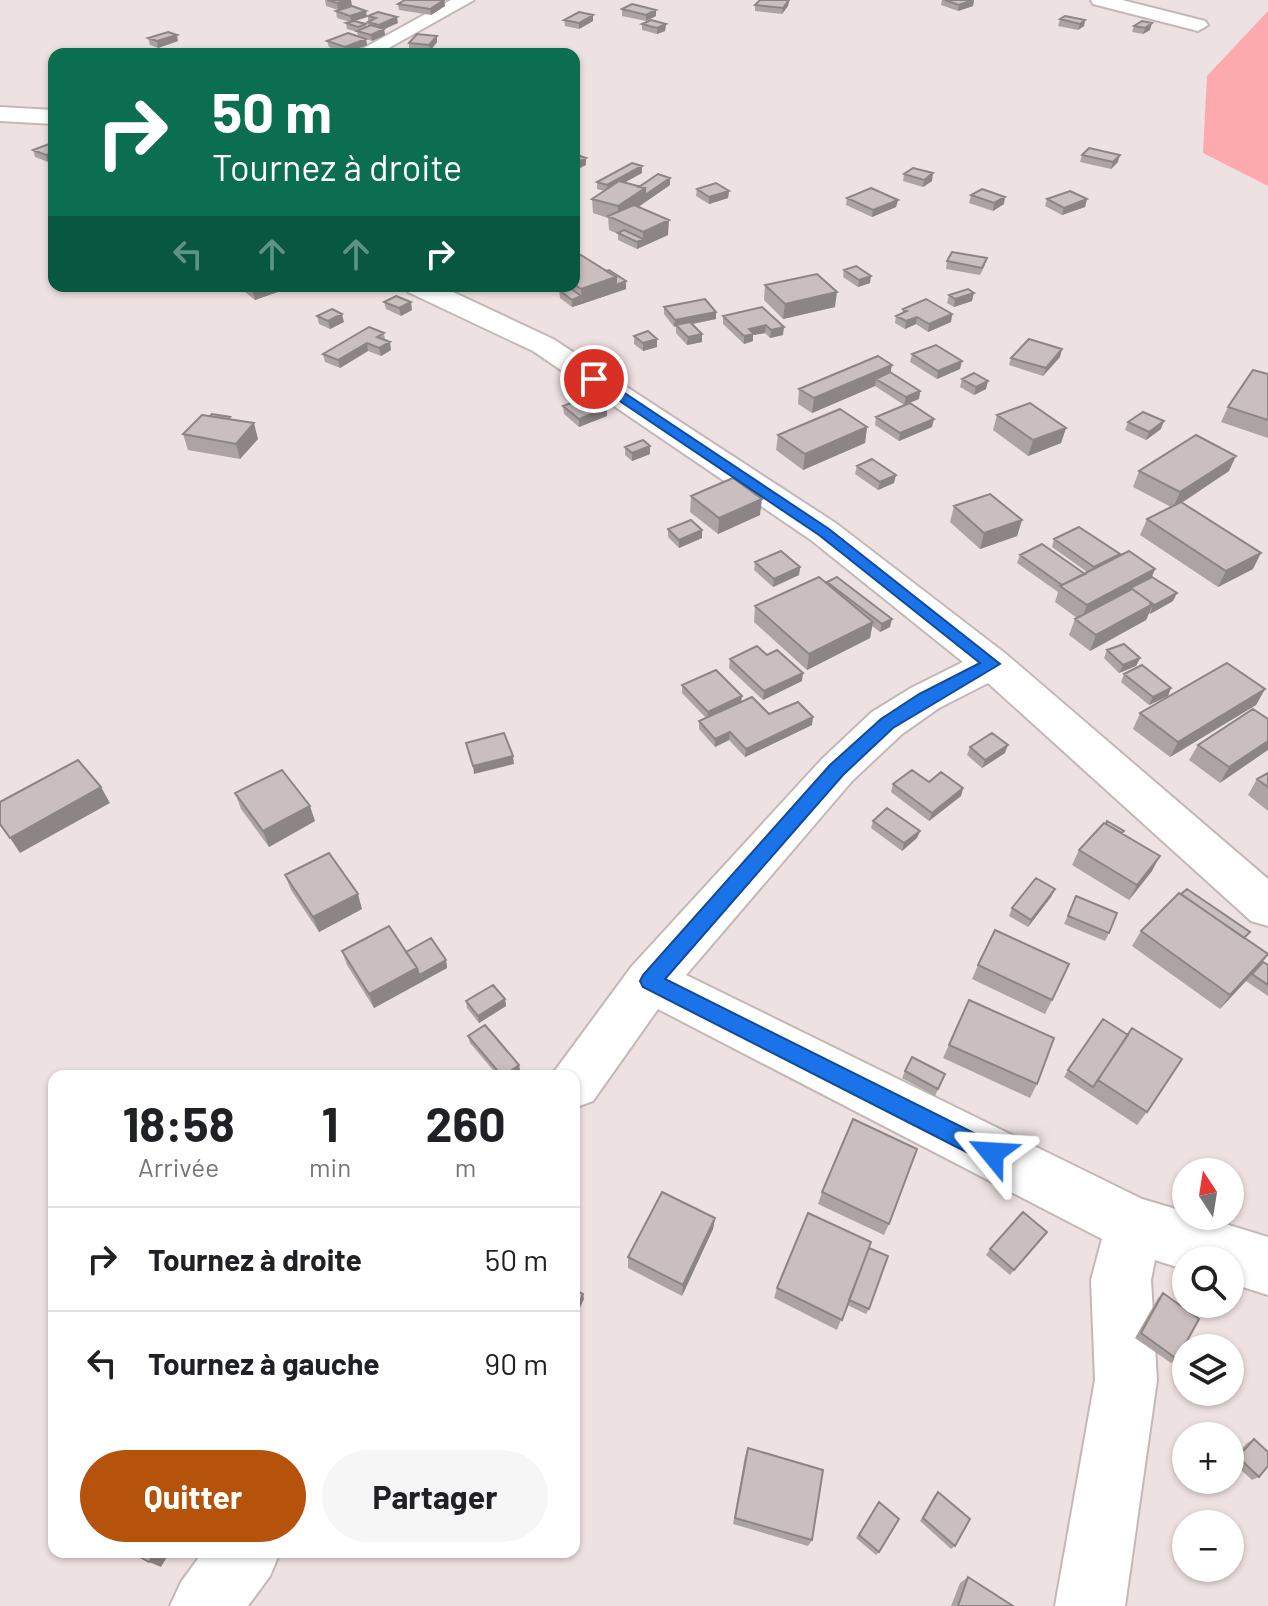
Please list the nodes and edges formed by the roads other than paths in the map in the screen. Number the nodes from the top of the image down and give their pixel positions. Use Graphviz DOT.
graph roads {
  1 [pos="465,0"];
  2 [pos="1100,0"];
  3 [pos="1198,25"];
  4 [pos="374,48"];
  5 [pos="0,114"];
  6 [pos="48,117"];
  7 [pos="431,292"];
  8 [pos="992,664"];
  9 [pos="1268,907"];
  10 [pos="650,981"];
  11 [pos="580,1076"];
  12 [pos="1134,1225"];
  13 [pos="1268,1266"];
  14 [pos="241,1558"];
  15 [pos="205,1606"];
  16 [pos="1090,1606"];
  1 -- 4 [label="street"];
  2 -- 3 [label="street"];
  5 -- 6 [label="street"];
  7 -- 8 [label="street"];
  8 -- 9 [label="street"];
  8 -- 10 [label="street"];
  10 -- 11 [label="street"];
  10 -- 12 [label="street"];
  12 -- 13 [label="street"];
  12 -- 16 [label="street"];
  14 -- 15 [label="street"];
}
